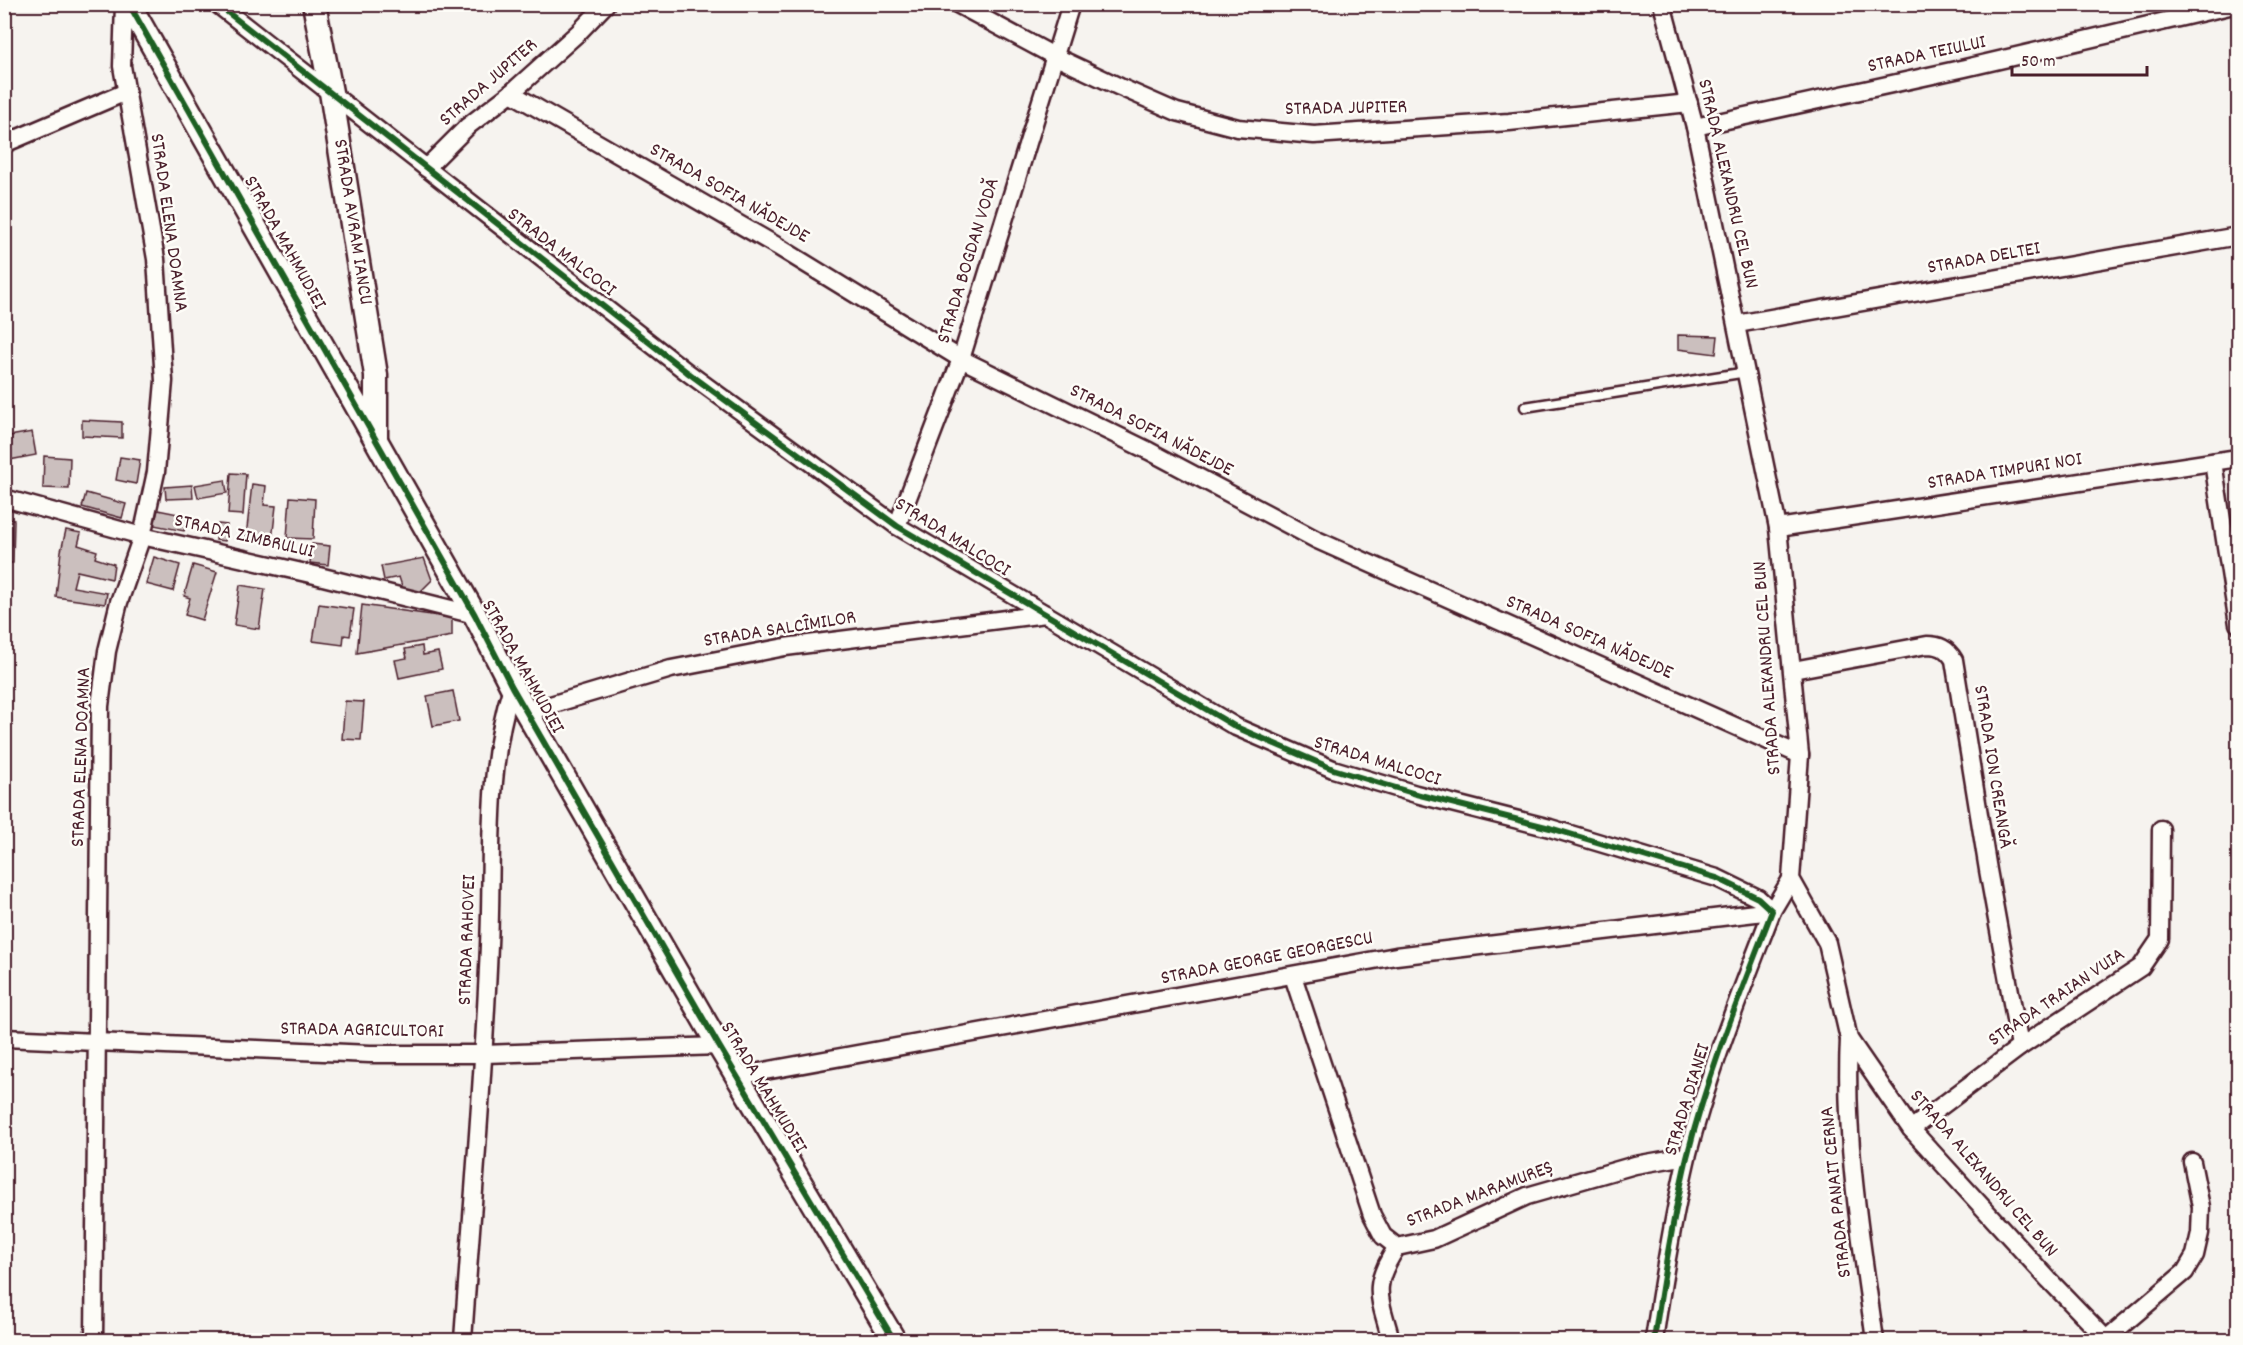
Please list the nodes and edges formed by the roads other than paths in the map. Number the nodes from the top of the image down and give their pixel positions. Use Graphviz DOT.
graph roads {
  1 [pos="124,4"];
  2 [pos="129,4"];
  3 [pos="217,4"];
  4 [pos="314,4"];
  5 [pos="606,4"];
  6 [pos="957,4"];
  7 [pos="1071,4"];
  8 [pos="1662,4"];
  9 [pos="2238,4"];
  10 [pos="2193,10"];
  11 [pos="1054,56"];
  12 [pos="126,92"];
  13 [pos="331,92"];
  14 [pos="511,93"];
  15 [pos="1689,103"];
  16 [pos="1695,126"];
  17 [pos="4,144"];
  18 [pos="426,168"];
  19 [pos="2238,236"];
  20 [pos="1737,324"];
  21 [pos="961,359"];
  22 [pos="1747,372"];
  23 [pos="1525,407"];
  24 [pos="376,440"];
  25 [pos="2238,458"];
  26 [pos="2213,462"];
  27 [pos="4,498"];
  28 [pos="897,526"];
  29 [pos="1778,528"];
  30 [pos="142,536"];
  31 [pos="475,615"];
  32 [pos="1046,615"];
  33 [pos="2238,624"];
  34 [pos="1792,670"];
  35 [pos="512,687"];
  36 [pos="527,712"];
  37 [pos="1800,755"];
  38 [pos="2161,829"];
  39 [pos="1791,879"];
  40 [pos="1772,911"];
  41 [pos="1293,976"];
  42 [pos="4,1038"];
  43 [pos="1849,1039"];
  44 [pos="98,1041"];
  45 [pos="719,1046"];
  46 [pos="2020,1047"];
  47 [pos="484,1054"];
  48 [pos="737,1076"];
  49 [pos="1911,1129"];
  50 [pos="1687,1156"];
  51 [pos="2192,1162"];
  52 [pos="1397,1247"];
  53 [pos="2106,1340"];
  54 [pos="94,1341"];
  55 [pos="463,1341"];
  56 [pos="894,1341"];
  57 [pos="1391,1341"];
  58 [pos="1654,1341"];
  59 [pos="1875,1341"];
  1 -- 12 [label="street, STRADA ELENA DOAMNA"];
  2 -- 24 [label="main road, STRADA MAHMUDIEI"];
  3 -- 13 [label="street, STRADA MALCOCI"];
  4 -- 13 [label="main road, STRADA AVRAM IANCU"];
  5 -- 14 [label="street, STRADA JUPITER"];
  6 -- 11 [label="street, STRADA JUPITER"];
  7 -- 11 [label="street, STRADA BOGDAN VODĂ"];
  8 -- 15 [label="street, STRADA ALEXANDRU CEL BUN"];
  9 -- 10 [label="street, STRADA TEIULUI"];
  10 -- 16 [label="street, STRADA TEIULUI"];
  11 -- 15 [label="street, STRADA JUPITER"];
  11 -- 21 [label="street, STRADA BOGDAN VODĂ"];
  12 -- 17 [label="street"];
  12 -- 30 [label="street, STRADA ELENA DOAMNA"];
  13 -- 18 [label="street, STRADA MALCOCI"];
  13 -- 24 [label="main road, STRADA AVRAM IANCU"];
  14 -- 18 [label="street, STRADA JUPITER"];
  14 -- 21 [label="street, STRADA SOFIA NĂDEJDE"];
  15 -- 16 [label="street, STRADA ALEXANDRU CEL BUN"];
  16 -- 20 [label="street, STRADA ALEXANDRU CEL BUN"];
  18 -- 28 [label="street, STRADA MALCOCI"];
  19 -- 20 [label="street, STRADA DELTEI"];
  20 -- 22 [label="street, STRADA ALEXANDRU CEL BUN"];
  21 -- 28 [label="street, STRADA BOGDAN VODĂ"];
  21 -- 37 [label="street, STRADA SOFIA NĂDEJDE"];
  22 -- 23 [label="lane"];
  22 -- 29 [label="street, STRADA ALEXANDRU CEL BUN"];
  24 -- 31 [label="main road, STRADA MAHMUDIEI"];
  25 -- 26 [label="street, STRADA TIMPURI NOI"];
  26 -- 29 [label="street, STRADA TIMPURI NOI"];
  26 -- 33 [label="street"];
  27 -- 30 [label="street, STRADA ZIMBRULUI"];
  28 -- 32 [label="street, STRADA MALCOCI"];
  29 -- 34 [label="street, STRADA ALEXANDRU CEL BUN"];
  30 -- 31 [label="street, STRADA ZIMBRULUI"];
  30 -- 44 [label="street, STRADA ELENA DOAMNA"];
  31 -- 35 [label="main road, STRADA MAHMUDIEI"];
  32 -- 36 [label="street, STRADA SALCÎMILOR"];
  32 -- 40 [label="street, STRADA MALCOCI"];
  34 -- 37 [label="street, STRADA ALEXANDRU CEL BUN"];
  34 -- 46 [label="street, STRADA ION CREANGĂ"];
  35 -- 36 [label="main road, STRADA MAHMUDIEI"];
  35 -- 47 [label="street, STRADA RAHOVEI"];
  36 -- 45 [label="main road, STRADA MAHMUDIEI"];
  37 -- 39 [label="street, STRADA ALEXANDRU CEL BUN"];
  38 -- 46 [label="street, STRADA TRAIAN VUIA"];
  39 -- 40 [label="street"];
  39 -- 43 [label="street, STRADA ALEXANDRU CEL BUN"];
  40 -- 41 [label="street, STRADA GEORGE GEORGESCU"];
  40 -- 50 [label="street, STRADA DIANEI"];
  41 -- 48 [label="street, STRADA GEORGE GEORGESCU"];
  41 -- 52 [label="street, STRADA MARAMUREȘ"];
  42 -- 44 [label="street, STRADA AGRICULTORI"];
  43 -- 49 [label="street, STRADA ALEXANDRU CEL BUN"];
  43 -- 59 [label="street, STRADA PANAIT CERNA"];
  44 -- 47 [label="street, STRADA AGRICULTORI"];
  44 -- 54 [label="street, STRADA ELENA DOAMNA"];
  45 -- 47 [label="street, STRADA AGRICULTORI"];
  45 -- 48 [label="main road, STRADA MAHMUDIEI"];
  46 -- 49 [label="street, STRADA TRAIAN VUIA"];
  47 -- 55 [label="street, STRADA RAHOVEI"];
  48 -- 56 [label="main road, STRADA MAHMUDIEI"];
  49 -- 53 [label="street, STRADA ALEXANDRU CEL BUN"];
  50 -- 52 [label="street, STRADA MARAMUREȘ"];
  50 -- 58 [label="street, STRADA DIANEI"];
  51 -- 53 [label="street"];
  52 -- 57 [label="street"];
}
